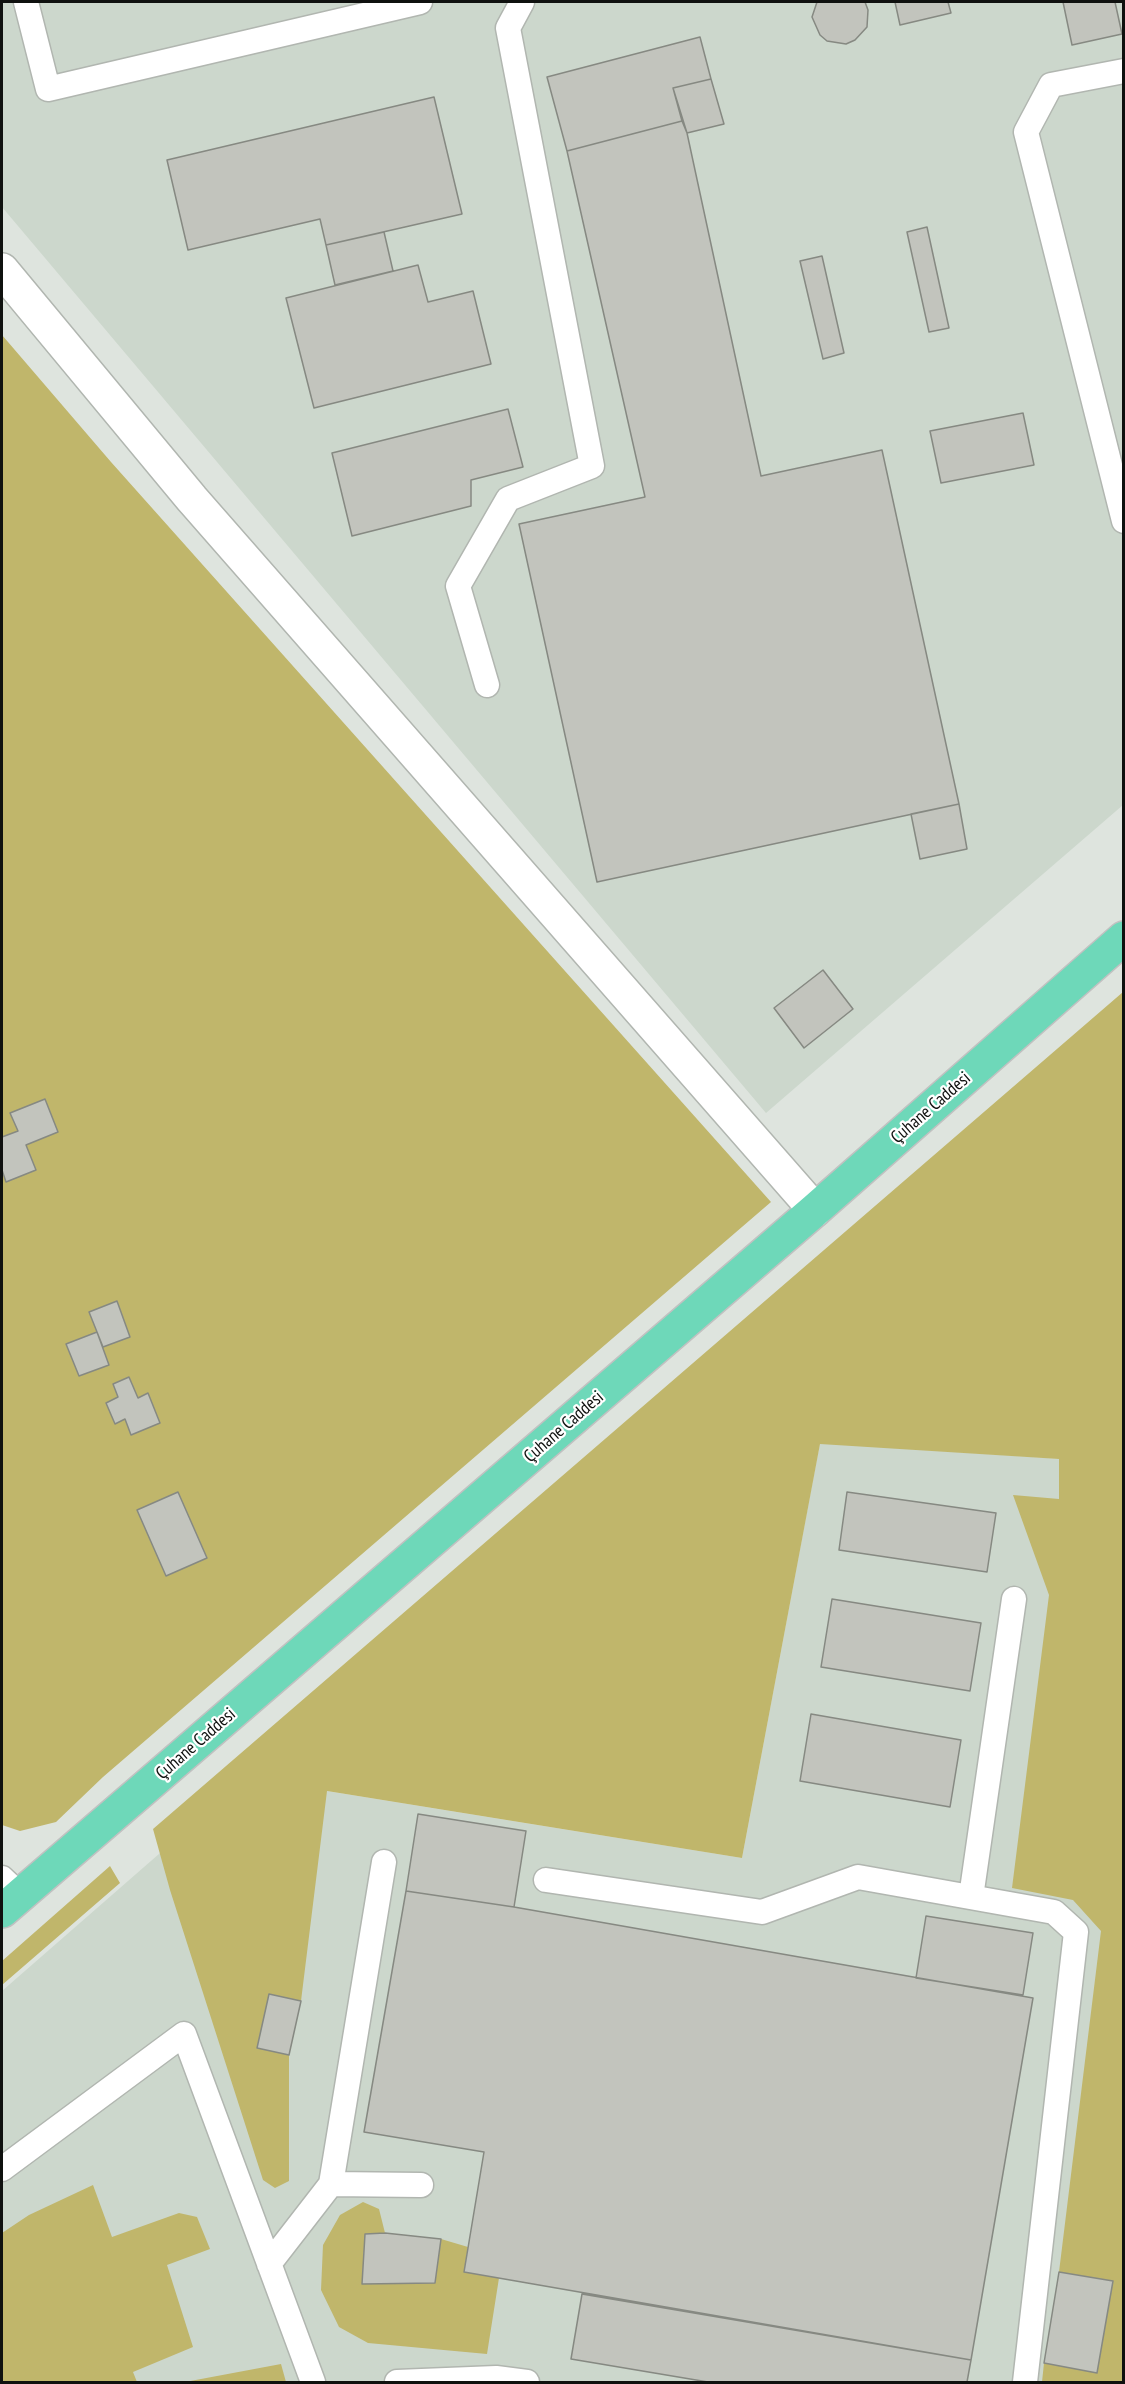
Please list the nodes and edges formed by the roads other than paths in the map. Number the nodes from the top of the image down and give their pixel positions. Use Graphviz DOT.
graph roads {
  1 [pos="26,2"];
  2 [pos="420,2"];
  3 [pos="522,2"];
  4 [pos="1124,70"];
  5 [pos="2,270"];
  6 [pos="1116,459"];
  7 [pos="1124,521"];
  8 [pos="487,685"];
  9 [pos="1124,938"];
  10 [pos="815,1210"];
  11 [pos="1014,1599"];
  12 [pos="384,1862"];
  13 [pos="546,1880"];
  14 [pos="8,1895"];
  15 [pos="970,1897"];
  16 [pos="2,2169"];
  17 [pos="331,2184"];
  18 [pos="421,2185"];
  19 [pos="269,2264"];
  20 [pos="313,2382"];
  21 [pos="397,2382"];
  22 [pos="527,2382"];
  23 [pos="1026,2382"];
  1 -- 2 [label="lane"];
  3 -- 8 [label="lane"];
  4 -- 6 [label="lane"];
  5 -- 10 [label="street"];
  6 -- 7 [label="lane"];
  9 -- 10 [label="main road, Çuhane Caddesi"];
  10 -- 14 [label="main road, Çuhane Caddesi"];
  11 -- 15 [label="lane"];
  12 -- 17 [label="lane"];
  13 -- 15 [label="lane"];
  15 -- 23 [label="lane"];
  16 -- 19 [label="lane"];
  17 -- 18 [label="lane"];
  17 -- 19 [label="lane"];
  19 -- 20 [label="lane"];
  21 -- 22 [label="lane"];
}
